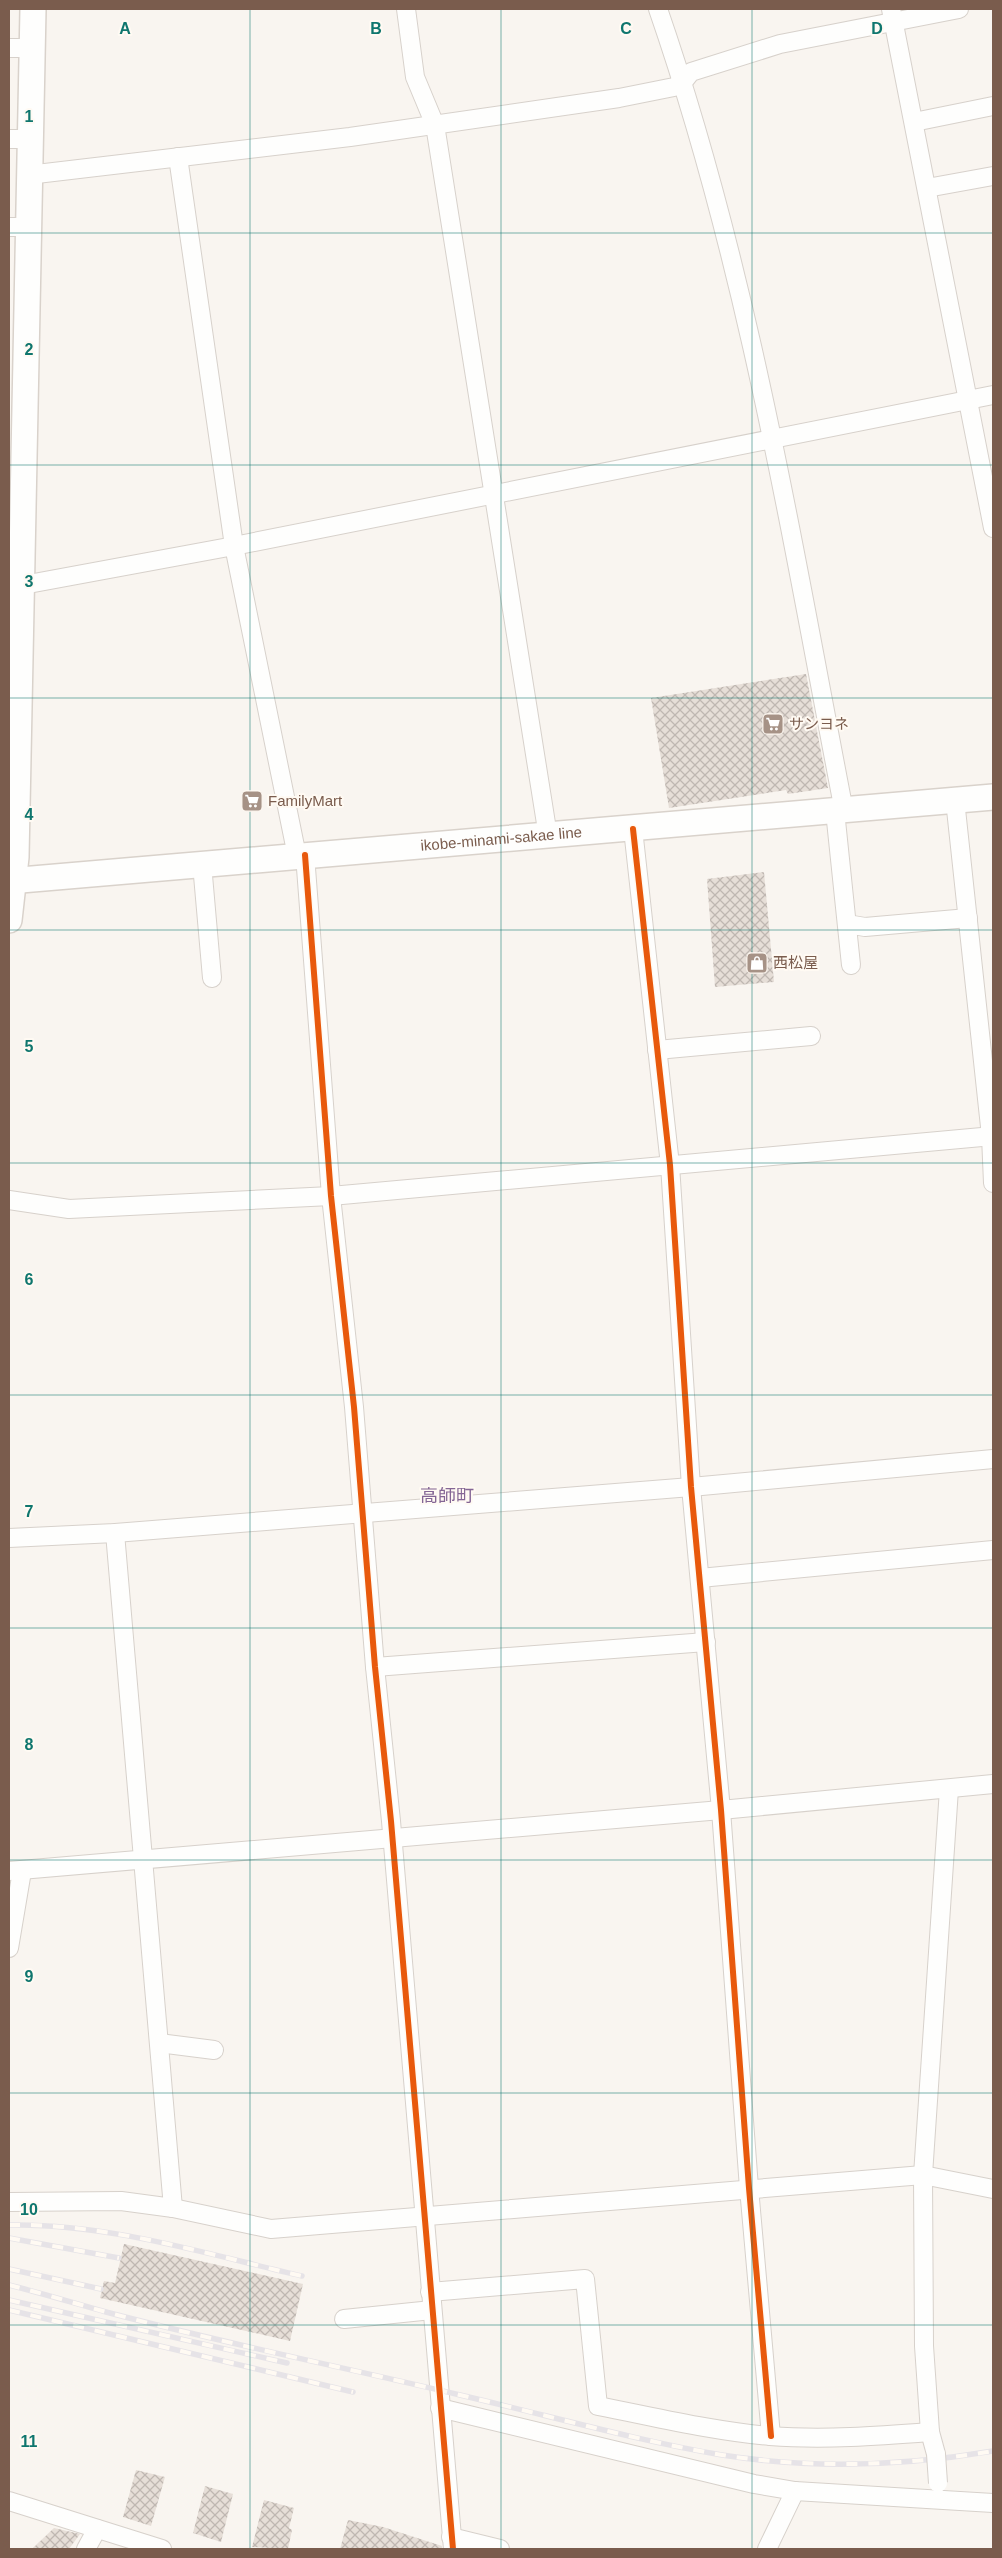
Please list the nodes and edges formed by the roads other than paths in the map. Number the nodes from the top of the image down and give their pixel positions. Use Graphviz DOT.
graph roads {
  1 [pos="32,9"];
  2 [pos="406,9"];
  3 [pos="658,9"];
  4 [pos="959,9"];
  5 [pos="893,15"];
  6 [pos="20,48"];
  7 [pos="683,82"];
  8 [pos="993,106"];
  9 [pos="914,122"];
  10 [pos="435,125"];
  11 [pos="19,139"];
  12 [pos="178,157"];
  13 [pos="28,174"];
  14 [pos="993,176"];
  15 [pos="927,188"];
  16 [pos="18,227"];
  17 [pos="993,395"];
  18 [pos="968,400"];
  19 [pos="772,439"];
  20 [pos="16,473"];
  21 [pos="492,495"];
  22 [pos="993,528"];
  23 [pos="234,546"];
  24 [pos="22,585"];
  25 [pos="993,797"];
  26 [pos="955,800"];
  27 [pos="839,811"];
  28 [pos="633,829"];
  29 [pos="548,836"];
  30 [pos="301,855"];
  31 [pos="202,864"];
  32 [pos="12,881"];
  33 [pos="968,918"];
  34 [pos="9,920"];
  35 [pos="847,924"];
  36 [pos="851,965"];
  37 [pos="212,978"];
  38 [pos="811,1036"];
  39 [pos="657,1050"];
  40 [pos="992,1136"];
  41 [pos="670,1165"];
  42 [pos="993,1182"];
  43 [pos="331,1196"];
  44 [pos="9,1200"];
  45 [pos="993,1459"];
  46 [pos="692,1487"];
  47 [pos="363,1513"];
  48 [pos="114,1533"];
  49 [pos="9,1538"];
  50 [pos="993,1550"];
  51 [pos="700,1578"];
  52 [pos="706,1642"];
  53 [pos="375,1667"];
  54 [pos="993,1784"];
  55 [pos="949,1788"];
  56 [pos="721,1810"];
  57 [pos="391,1837"];
  58 [pos="143,1858"];
  59 [pos="15,1871"];
  60 [pos="9,1948"];
  61 [pos="159,2043"];
  62 [pos="214,2050"];
  63 [pos="923,2175"];
  64 [pos="749,2188"];
  65 [pos="993,2189"];
  66 [pos="9,2202"];
  67 [pos="173,2208"];
  68 [pos="423,2215"];
  69 [pos="430,2292"];
  70 [pos="432,2310"];
  71 [pos="344,2319"];
  72 [pos="440,2408"];
  73 [pos="930,2432"];
  74 [pos="771,2436"];
  75 [pos="795,2491"];
  76 [pos="939,2491"];
  77 [pos="9,2501"];
  78 [pos="993,2503"];
  79 [pos="98,2529"];
  80 [pos="452,2543"];
  81 [pos="86,2549"];
  82 [pos="162,2549"];
  83 [pos="500,2549"];
  84 [pos="767,2549"];
  1 -- 6 [label="main road"];
  2 -- 10 [label="street"];
  3 -- 7 [label="street"];
  4 -- 5 [label="street"];
  5 -- 7 [label="street"];
  5 -- 9 [label="street"];
  6 -- 11 [label="main road"];
  7 -- 10 [label="street"];
  7 -- 19 [label="street"];
  8 -- 9 [label="street"];
  9 -- 15 [label="street"];
  10 -- 12 [label="street"];
  10 -- 21 [label="street"];
  11 -- 13 [label="main road"];
  12 -- 13 [label="street"];
  12 -- 23 [label="street"];
  13 -- 16 [label="main road"];
  14 -- 15 [label="street"];
  15 -- 18 [label="street"];
  16 -- 20 [label="main road"];
  17 -- 18 [label="street"];
  18 -- 19 [label="street"];
  18 -- 22 [label="street"];
  19 -- 21 [label="street"];
  19 -- 27 [label="street"];
  20 -- 24 [label="main road"];
  21 -- 23 [label="street"];
  21 -- 29 [label="street"];
  23 -- 24 [label="street"];
  23 -- 30 [label="street"];
  24 -- 32 [label="main road"];
  25 -- 26 [label="main road, ikobe-minami-sakae line"];
  26 -- 27 [label="main road, ikobe-minami-sakae line"];
  26 -- 33 [label="street"];
  27 -- 28 [label="main road, ikobe-minami-sakae line"];
  27 -- 35 [label="street"];
  28 -- 29 [label="main road, ikobe-minami-sakae line"];
  28 -- 39 [label="street"];
  29 -- 30 [label="main road, ikobe-minami-sakae line"];
  30 -- 31 [label="main road, ikobe-minami-sakae line"];
  30 -- 43 [label="street"];
  31 -- 32 [label="main road, ikobe-minami-sakae line"];
  31 -- 37 [label="street"];
  32 -- 34 [label="main road"];
  33 -- 35 [label="street"];
  33 -- 40 [label="street"];
  35 -- 36 [label="street"];
  38 -- 39 [label="street"];
  39 -- 41 [label="street"];
  40 -- 41 [label="street"];
  40 -- 42 [label="street"];
  41 -- 43 [label="street"];
  41 -- 46 [label="street"];
  43 -- 44 [label="street"];
  43 -- 47 [label="street"];
  45 -- 46 [label="street"];
  46 -- 47 [label="street"];
  46 -- 51 [label="street"];
  47 -- 48 [label="street"];
  47 -- 53 [label="street"];
  48 -- 49 [label="street"];
  48 -- 58 [label="street"];
  50 -- 51 [label="street"];
  51 -- 52 [label="street"];
  52 -- 53 [label="street"];
  52 -- 56 [label="street"];
  53 -- 57 [label="street"];
  54 -- 55 [label="street"];
  55 -- 56 [label="street"];
  55 -- 63 [label="street"];
  56 -- 57 [label="street"];
  56 -- 64 [label="street"];
  57 -- 58 [label="street"];
  57 -- 68 [label="street"];
  58 -- 59 [label="street"];
  58 -- 61 [label="street"];
  59 -- 60 [label="street"];
  61 -- 62 [label="street"];
  61 -- 67 [label="street"];
  63 -- 64 [label="street"];
  63 -- 65 [label="street"];
  63 -- 73 [label="street"];
  64 -- 68 [label="street"];
  64 -- 74 [label="street"];
  66 -- 67 [label="street"];
  67 -- 68 [label="street"];
  68 -- 69 [label="street"];
  69 -- 70 [label="street"];
  69 -- 74 [label="street"];
  70 -- 71 [label="street"];
  70 -- 72 [label="street"];
  72 -- 75 [label="street"];
  72 -- 80 [label="street"];
  73 -- 74 [label="street"];
  73 -- 76 [label="street, bridge"];
  75 -- 76 [label="street"];
  75 -- 84 [label="street"];
  76 -- 78 [label="street"];
  77 -- 79 [label="street"];
  79 -- 81 [label="street"];
  79 -- 82 [label="street"];
  80 -- 83 [label="street"];
}
